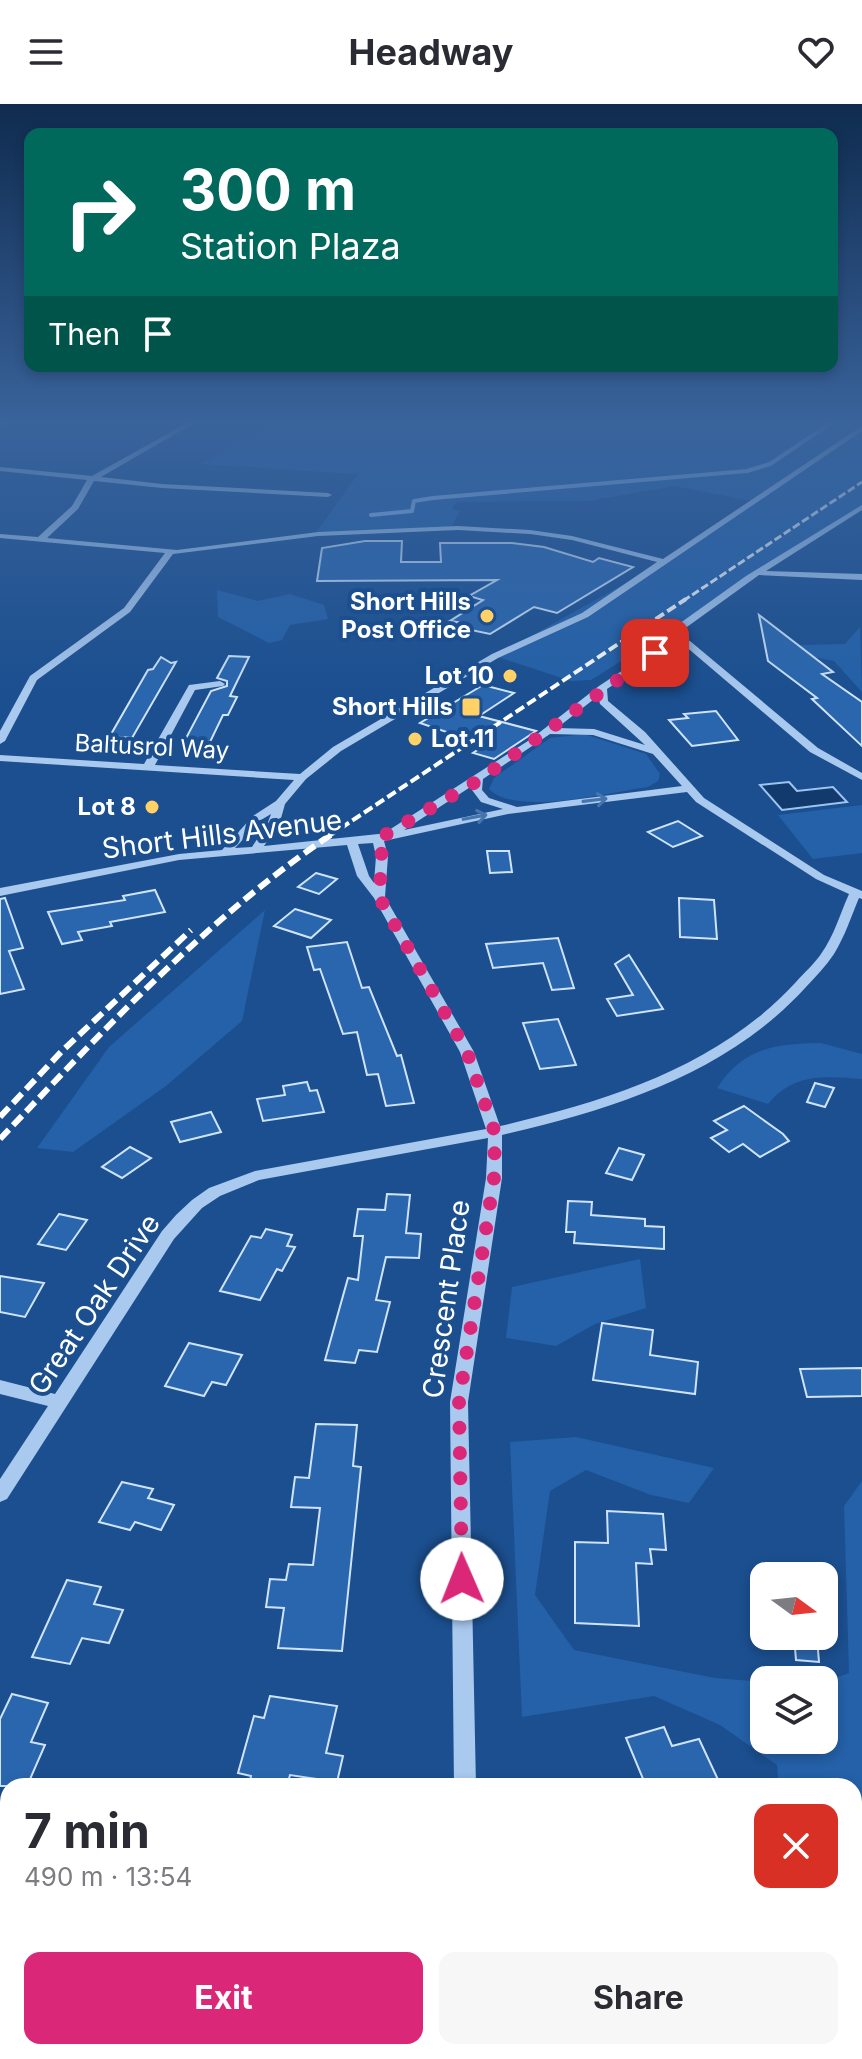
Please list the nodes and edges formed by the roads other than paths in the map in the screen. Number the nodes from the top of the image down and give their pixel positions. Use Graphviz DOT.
graph roads {
  1 [pos="72,510"];
  2 [pos="738,510"];
  3 [pos="857,510"];
  4 [pos="0,536"];
  5 [pos="41,539"];
  6 [pos="170,552"];
  7 [pos="778,560"];
  8 [pos="665,562"];
  9 [pos="758,573"];
  10 [pos="815,575"];
  11 [pos="862,577"];
  12 [pos="667,639"];
  13 [pos="220,684"];
  14 [pos="602,688"];
  15 [pos="549,731"];
  16 [pos="0,741"];
  17 [pos="654,751"];
  18 [pos="0,758"];
  19 [pos="148,767"];
  20 [pos="302,777"];
  21 [pos="862,777"];
  22 [pos="479,780"];
  23 [pos="687,789"];
  24 [pos="280,803"];
  25 [pos="518,809"];
  26 [pos="378,839"];
  27 [pos="352,842"];
  28 [pos="256,849"];
  29 [pos="226,852"];
  30 [pos="0,892"];
  31 [pos="858,894"];
  32 [pos="379,897"];
  33 [pos="495,1133"];
  34 [pos="0,1387"];
  35 [pos="59,1402"];
  36 [pos="0,1494"];
  37 [pos="465,1778"];
  1 -- 5 [label="street"];
  2 -- 8 [label="street"];
  3 -- 7 [label="street"];
  4 -- 5 [label="street"];
  5 -- 6 [label="street"];
  6 -- 8 [label="street"];
  6 -- 16 [label="street"];
  7 -- 9 [label="street"];
  7 -- 10 [label="street"];
  8 -- 20 [label="street"];
  9 -- 10 [label="street"];
  9 -- 12 [label="street"];
  10 -- 11 [label="street"];
  12 -- 14 [label="street"];
  12 -- 21 [label="street"];
  13 -- 19 [label="street"];
  14 -- 15 [label="street"];
  14 -- 17 [label="street"];
  15 -- 17 [label="street"];
  15 -- 22 [label="street"];
  17 -- 23 [label="street"];
  18 -- 19 [label="street, Baltusrol Way"];
  19 -- 20 [label="street, Baltusrol Way"];
  20 -- 24 [label="street"];
  22 -- 25 [label="street"];
  22 -- 26 [label="street"];
  25 -- 23 [label="street, Short Hills Avenue, one-way"];
  23 -- 31 [label="street"];
  24 -- 28 [label="street"];
  24 -- 29 [label="street"];
  26 -- 25 [label="street, Short Hills Avenue, one-way"];
  26 -- 27 [label="street, Short Hills Avenue"];
  26 -- 32 [label="street"];
  27 -- 28 [label="street, Short Hills Avenue"];
  27 -- 32 [label="street, Crescent Place"];
  28 -- 29 [label="street, Short Hills Avenue"];
  29 -- 30 [label="street, Short Hills Avenue"];
  31 -- 33 [label="street, Great Oak Drive"];
  32 -- 33 [label="street, Crescent Place"];
  33 -- 35 [label="street, Great Oak Drive"];
  33 -- 37 [label="street, Crescent Place"];
  34 -- 35 [label="street"];
  35 -- 36 [label="street, Great Oak Drive"];
}
